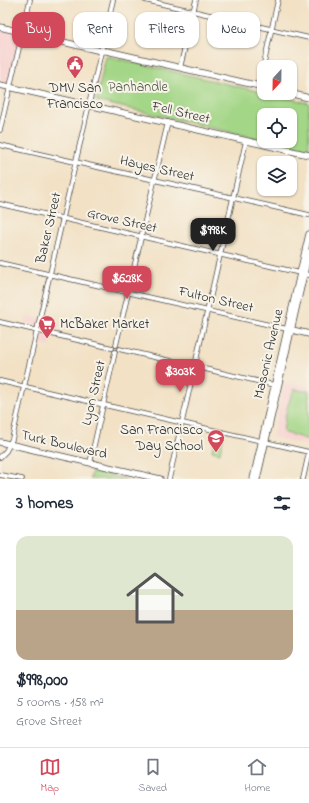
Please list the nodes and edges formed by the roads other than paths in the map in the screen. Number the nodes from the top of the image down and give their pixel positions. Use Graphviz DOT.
graph roads {
  1 [pos="30,0"];
  2 [pos="113,0"];
  3 [pos="145,0"];
  4 [pos="196,0"];
  5 [pos="278,0"];
  6 [pos="193,11"];
  7 [pos="27,12"];
  8 [pos="0,27"];
  9 [pos="272,29"];
  10 [pos="12,30"];
  11 [pos="309,38"];
  12 [pos="65,43"];
  13 [pos="19,48"];
  14 [pos="101,51"];
  15 [pos="266,60"];
  16 [pos="180,68"];
  17 [pos="0,85"];
  18 [pos="257,86"];
  19 [pos="10,88"];
  20 [pos="297,95"];
  21 [pos="309,98"];
  22 [pos="88,105"];
  23 [pos="168,122"];
  24 [pos="0,130"];
  25 [pos="246,140"];
  26 [pos="0,145"];
  27 [pos="309,155"];
  28 [pos="76,162"];
  29 [pos="154,180"];
  30 [pos="233,198"];
  31 [pos="0,204"];
  32 [pos="309,215"];
  33 [pos="63,218"];
  34 [pos="309,234"];
  35 [pos="141,236"];
  36 [pos="309,252"];
  37 [pos="220,254"];
  38 [pos="0,263"];
  39 [pos="50,274"];
  40 [pos="304,274"];
  41 [pos="129,292"];
  42 [pos="208,310"];
  43 [pos="0,322"];
  44 [pos="289,329"];
  45 [pos="37,331"];
  46 [pos="309,334"];
  47 [pos="116,349"];
  48 [pos="195,367"];
  49 [pos="0,381"];
  50 [pos="274,385"];
  51 [pos="24,387"];
  52 [pos="103,405"];
  53 [pos="182,423"];
  54 [pos="0,442"];
  55 [pos="263,442"];
  56 [pos="10,445"];
  57 [pos="309,452"];
  58 [pos="0,457"];
  59 [pos="90,463"];
  60 [pos="0,475"];
  61 [pos="22,479"];
  62 [pos="160,479"];
  63 [pos="169,479"];
  64 [pos="253,479"];
  65 [pos="257,479"];
  66 [pos="303,479"];
  1 -- 7 [label="street"];
  2 -- 14 [label="street, Baker Street"];
  3 -- 6 [label="street"];
  4 -- 6 [label="street"];
  5 -- 9 [label="street"];
  6 -- 9 [label="street"];
  6 -- 16 [label="street"];
  8 -- 10 [label="main road"];
  9 -- 11 [label="street"];
  9 -- 15 [label="street"];
  12 -- 14 [label="main road"];
  13 -- 19 [label="street"];
  14 -- 16 [label="main road"];
  14 -- 22 [label="street, Baker Street"];
  16 -- 18 [label="main road"];
  17 -- 19 [label="main road, Fell Street"];
  19 -- 22 [label="main road, Fell Street"];
  19 -- 24 [label="street"];
  20 -- 21 [label="main road"];
  22 -- 23 [label="main road, Fell Street"];
  22 -- 28 [label="street, Baker Street"];
  23 -- 25 [label="main road, Fell Street"];
  23 -- 29 [label="street, Lyon Street"];
  25 -- 27 [label="main road, Fell Street"];
  25 -- 30 [label="street"];
  26 -- 28 [label="street, Hayes Street"];
  28 -- 29 [label="street, Hayes Street"];
  28 -- 33 [label="street, Baker Street"];
  29 -- 30 [label="street, Hayes Street"];
  29 -- 35 [label="street, Lyon Street"];
  30 -- 32 [label="street, Hayes Street"];
  30 -- 37 [label="street"];
  31 -- 33 [label="street, Grove Street"];
  33 -- 35 [label="street, Grove Street"];
  33 -- 39 [label="street, Baker Street"];
  34 -- 40 [label="main road, Masonic Avenue"];
  35 -- 37 [label="street, Grove Street"];
  35 -- 41 [label="street, Lyon Street"];
  36 -- 40 [label="main road, Masonic Avenue"];
  37 -- 40 [label="street, Grove Street"];
  37 -- 42 [label="street"];
  38 -- 39 [label="street, Fulton Street"];
  39 -- 41 [label="street, Fulton Street"];
  39 -- 45 [label="street, Baker Street"];
  40 -- 44 [label="main road, Masonic Avenue"];
  41 -- 42 [label="street, Fulton Street"];
  41 -- 47 [label="street, Lyon Street"];
  42 -- 44 [label="street, Fulton Street"];
  42 -- 48 [label="street"];
  43 -- 45 [label="street"];
  44 -- 46 [label="main road, Fulton Street"];
  44 -- 50 [label="main road, Masonic Avenue"];
  44 -- 55 [label="main road, Masonic Avenue"];
  45 -- 47 [label="street"];
  45 -- 51 [label="street, Baker Street"];
  47 -- 48 [label="street"];
  47 -- 52 [label="street, Lyon Street"];
  48 -- 50 [label="street"];
  48 -- 53 [label="street"];
  49 -- 51 [label="street"];
  50 -- 55 [label="main road, Masonic Avenue"];
  51 -- 52 [label="street"];
  51 -- 56 [label="street, Baker Street"];
  52 -- 53 [label="street"];
  52 -- 59 [label="street, Lyon Street"];
  53 -- 55 [label="street"];
  53 -- 63 [label="street"];
  54 -- 56 [label="main road, Turk Boulevard"];
  55 -- 57 [label="street"];
  55 -- 64 [label="main road, Masonic Avenue"];
  55 -- 65 [label="main road, Masonic Avenue"];
  56 -- 58 [label="street, Baker Street"];
  56 -- 59 [label="main road, Turk Boulevard"];
  57 -- 66 [label="street"];
  59 -- 62 [label="main road, Turk Boulevard"];
  60 -- 61 [label="street"];
}
